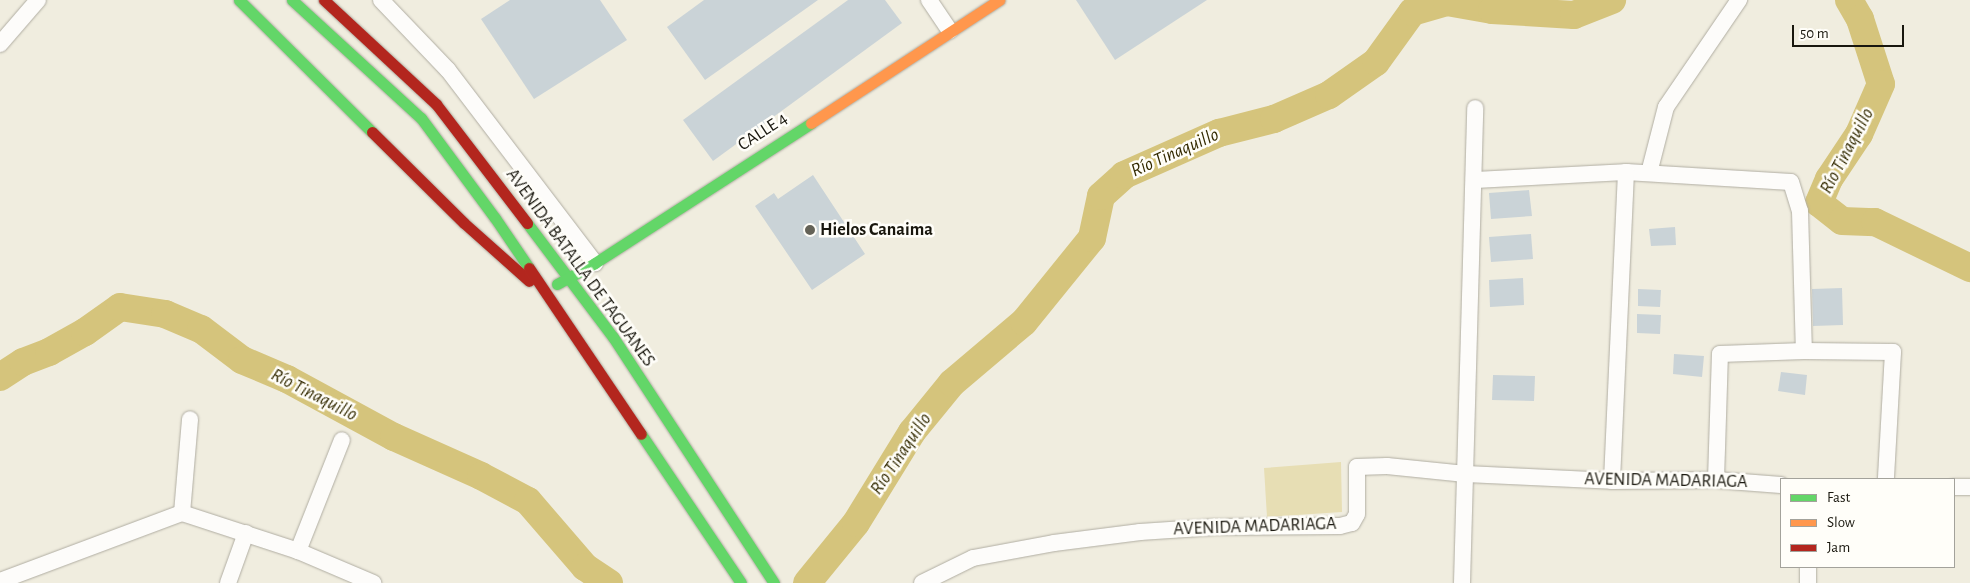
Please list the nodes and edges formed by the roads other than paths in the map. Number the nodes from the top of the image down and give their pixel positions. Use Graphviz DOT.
graph roads {
  1 [pos="38,0"];
  2 [pos="239,0"];
  3 [pos="292,0"];
  4 [pos="324,0"];
  5 [pos="381,0"];
  6 [pos="928,0"];
  7 [pos="999,0"];
  8 [pos="1739,0"];
  9 [pos="950,30"];
  10 [pos="0,44"];
  11 [pos="1475,108"];
  12 [pos="1626,172"];
  13 [pos="1649,173"];
  14 [pos="1474,180"];
  15 [pos="595,263"];
  16 [pos="569,277"];
  17 [pos="545,290"];
  18 [pos="1804,351"];
  19 [pos="190,419"];
  20 [pos="342,440"];
  21 [pos="1466,474"];
  22 [pos="1886,478"];
  23 [pos="1716,480"];
  24 [pos="1612,481"];
  25 [pos="1780,485"];
  26 [pos="1955,487"];
  27 [pos="1970,487"];
  28 [pos="182,514"];
  29 [pos="246,533"];
  30 [pos="298,551"];
  31 [pos="1808,568"];
  32 [pos="0,581"];
  33 [pos="773,581"];
  34 [pos="930,581"];
  35 [pos="370,582"];
  36 [pos="228,583"];
  37 [pos="741,583"];
  38 [pos="1462,583"];
  39 [pos="1808,583"];
  1 -- 10 [label="street"];
  2 -- 17 [label="street"];
  3 -- 17 [label="street"];
  4 -- 16 [label="street, AVENIDA BATALLA DE TAGUANES"];
  5 -- 15 [label="street"];
  6 -- 9 [label="street"];
  7 -- 9 [label="street, CALLE 4"];
  8 -- 13 [label="street"];
  9 -- 15 [label="street, CALLE 4"];
  11 -- 14 [label="street"];
  12 -- 13 [label="street"];
  12 -- 14 [label="street"];
  12 -- 24 [label="street"];
  13 -- 18 [label="street"];
  14 -- 21 [label="street"];
  15 -- 16 [label="street, CALLE 4"];
  16 -- 17 [label="street, CALLE 4"];
  16 -- 33 [label="street, AVENIDA BATALLA DE TAGUANES"];
  17 -- 37 [label="street"];
  18 -- 22 [label="street"];
  18 -- 23 [label="street"];
  19 -- 28 [label="street"];
  20 -- 30 [label="street"];
  21 -- 24 [label="street, AVENIDA MADARIAGA"];
  21 -- 34 [label="street, AVENIDA MADARIAGA"];
  21 -- 38 [label="street"];
  23 -- 24 [label="street, AVENIDA MADARIAGA"];
  23 -- 25 [label="street, AVENIDA MADARIAGA"];
  26 -- 27 [label="street"];
  28 -- 29 [label="street"];
  28 -- 32 [label="street"];
  29 -- 30 [label="street"];
  29 -- 36 [label="street"];
  30 -- 35 [label="street"];
  31 -- 39 [label="street"];
}
